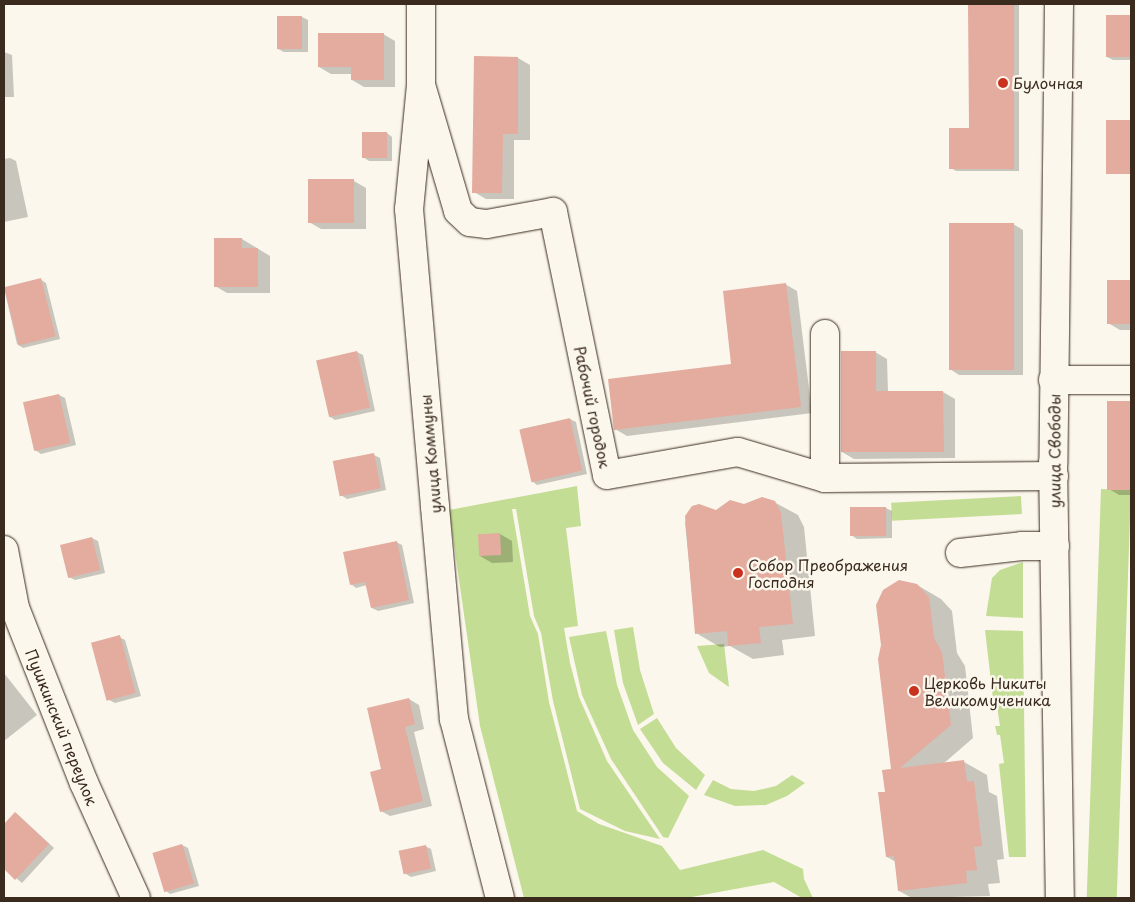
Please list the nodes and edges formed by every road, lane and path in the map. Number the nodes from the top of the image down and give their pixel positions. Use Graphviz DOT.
graph roads {
  1 [pos="421,4"];
  2 [pos="1059,4"];
  3 [pos="421,85"];
  4 [pos="825,334"];
  5 [pos="1053,380"];
  6 [pos="1131,380"];
  7 [pos="1054,476"];
  8 [pos="825,478"];
  9 [pos="1055,546"];
  10 [pos="4,550"];
  11 [pos="960,553"];
  12 [pos="9,609"];
  13 [pos="136,898"];
  14 [pos="500,898"];
  15 [pos="1060,898"];
  1 -- 3 [label="street, улица Коммуны"];
  2 -- 5 [label="street, улица Свободы"];
  3 -- 8 [label="street, Рабочий городок"];
  3 -- 14 [label="street, улица Коммуны"];
  4 -- 8 [label="street"];
  5 -- 6 [label="street"];
  5 -- 7 [label="street, улица Свободы"];
  7 -- 8 [label="street, Рабочий городок"];
  7 -- 9 [label="street, улица Свободы"];
  9 -- 11 [label="street"];
  9 -- 15 [label="street, улица Свободы"];
  10 -- 12 [label="street, Пушкинский переулок"];
  12 -- 13 [label="street, Пушкинский переулок"];
}
